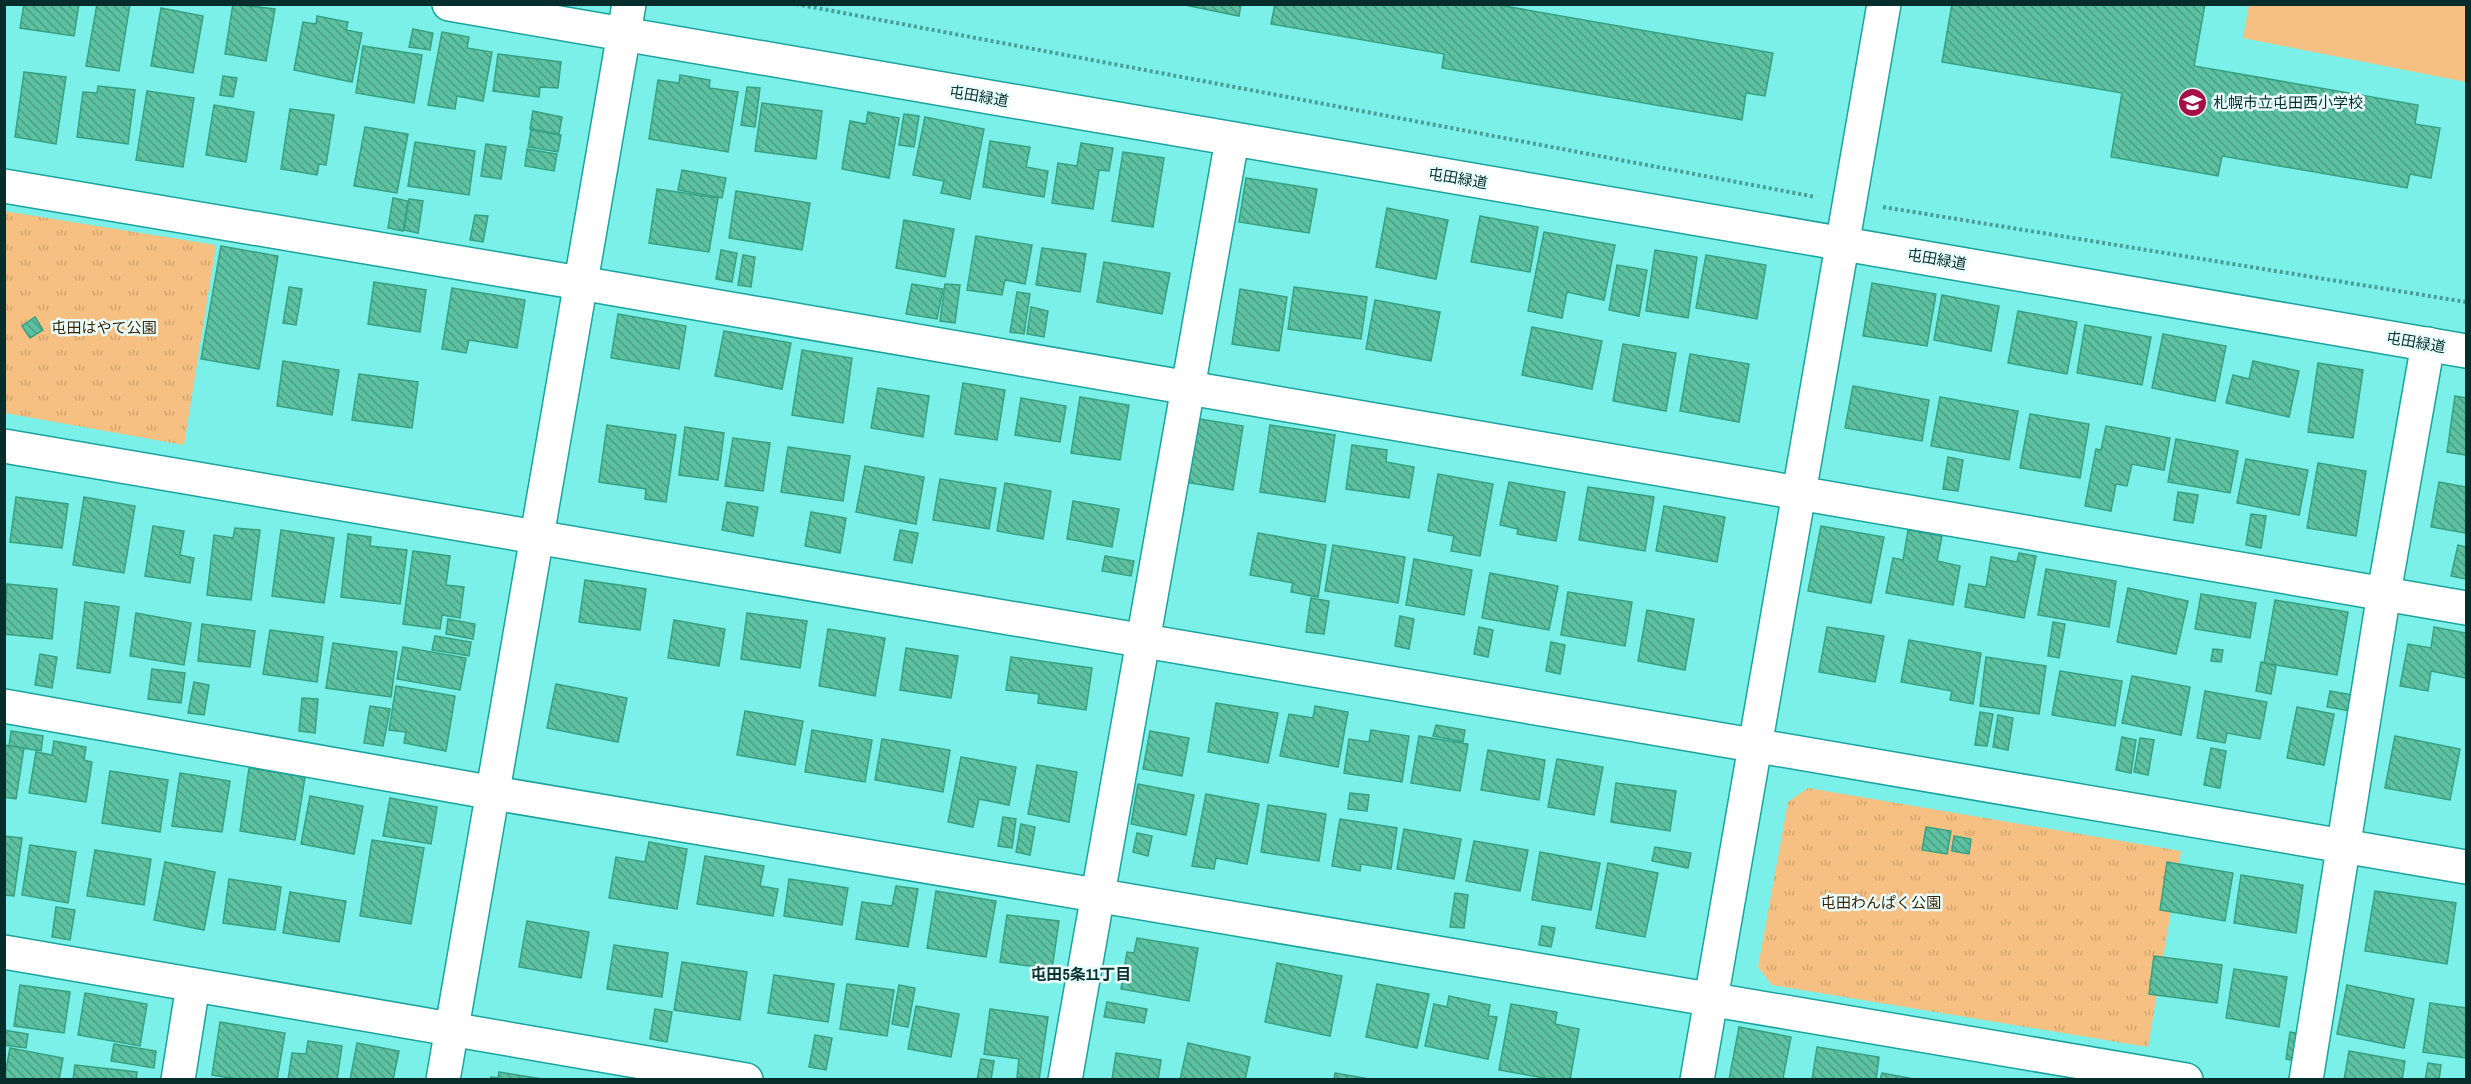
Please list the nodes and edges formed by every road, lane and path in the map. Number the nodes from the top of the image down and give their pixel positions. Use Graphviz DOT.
graph roads {
  1 [pos="449,4"];
  2 [pos="796,4"];
  3 [pos="1884,4"];
  4 [pos="626,19"];
  5 [pos="1232,140"];
  6 [pos="4,186"];
  7 [pos="1821,198"];
  8 [pos="1883,207"];
  9 [pos="1842,243"];
  10 [pos="580,283"];
  11 [pos="2466,302"];
  12 [pos="2428,344"];
  13 [pos="2466,351"];
  14 [pos="1188,388"];
  15 [pos="4,446"];
  16 [pos="1799,494"];
  17 [pos="537,538"];
  18 [pos="2384,593"];
  19 [pos="2466,608"];
  20 [pos="1143,640"];
  21 [pos="4,706"];
  22 [pos="1757,745"];
  23 [pos="494,793"];
  24 [pos="2344,846"];
  25 [pos="2466,867"];
  26 [pos="1097,894"];
  27 [pos="4,952"];
  28 [pos="193,985"];
  29 [pos="1712,998"];
  30 [pos="452,1029"];
  31 [pos="653,1072"];
  32 [pos="178,1080"];
  33 [pos="443,1080"];
  34 [pos="746,1080"];
  35 [pos="1065,1080"];
  36 [pos="1697,1080"];
  37 [pos="2186,1080"];
  38 [pos="2306,1080"];
  1 -- 4 [label="street, 屯田緑道"];
  2 -- 7 [label="path"];
  3 -- 9 [label="street"];
  4 -- 5 [label="street, 屯田緑道"];
  4 -- 10 [label="street"];
  5 -- 9 [label="street, 屯田緑道"];
  5 -- 14 [label="street"];
  6 -- 10 [label="street"];
  8 -- 11 [label="path"];
  9 -- 12 [label="street, 屯田緑道"];
  9 -- 16 [label="street"];
  10 -- 14 [label="street"];
  10 -- 17 [label="street"];
  12 -- 13 [label="street, 屯田緑道"];
  12 -- 18 [label="street"];
  14 -- 16 [label="street"];
  14 -- 20 [label="street"];
  15 -- 17 [label="street"];
  16 -- 18 [label="street"];
  16 -- 22 [label="street"];
  17 -- 20 [label="street"];
  17 -- 23 [label="street"];
  18 -- 19 [label="street"];
  18 -- 24 [label="street"];
  20 -- 22 [label="street"];
  20 -- 26 [label="street"];
  21 -- 23 [label="street"];
  22 -- 24 [label="street"];
  22 -- 29 [label="street"];
  23 -- 26 [label="street"];
  23 -- 30 [label="street"];
  24 -- 25 [label="street"];
  24 -- 38 [label="street"];
  26 -- 29 [label="street"];
  26 -- 35 [label="street"];
  27 -- 28 [label="street"];
  28 -- 30 [label="street"];
  28 -- 32 [label="street"];
  29 -- 36 [label="street"];
  29 -- 37 [label="street"];
  30 -- 31 [label="street"];
  30 -- 33 [label="street"];
  31 -- 34 [label="street"];
}
